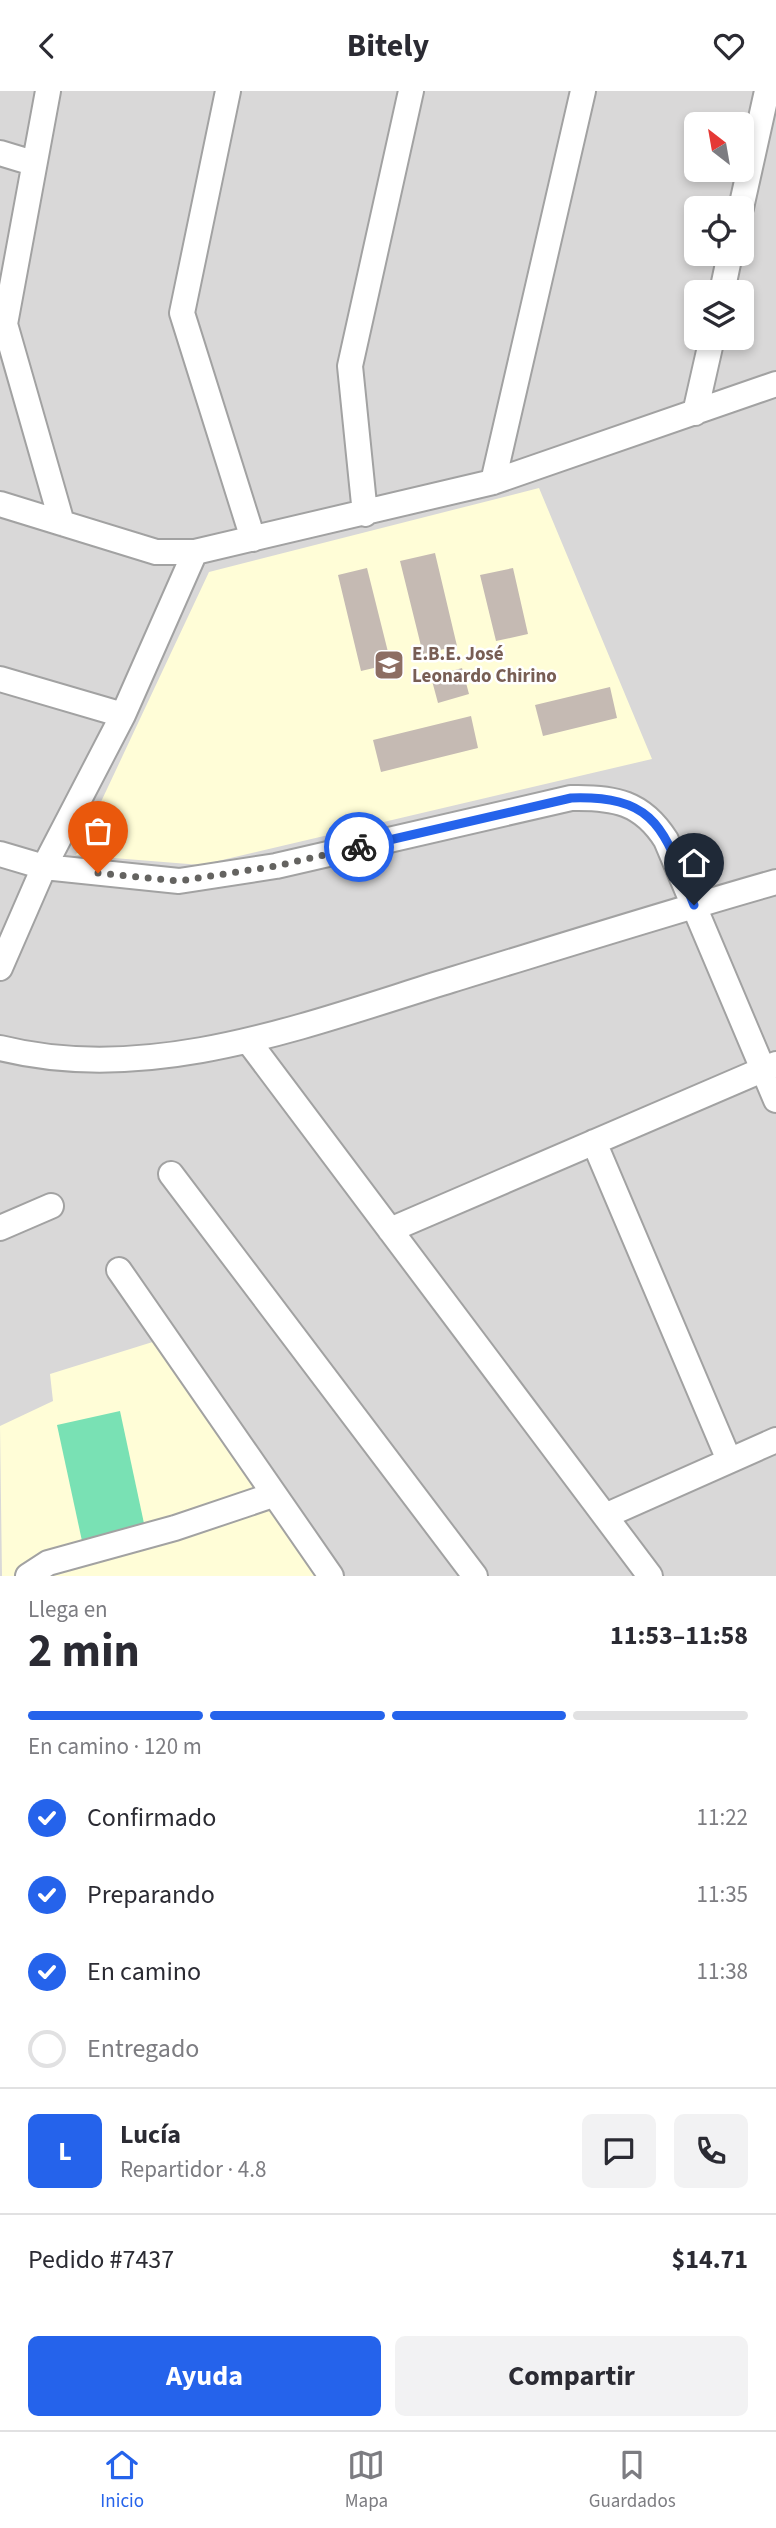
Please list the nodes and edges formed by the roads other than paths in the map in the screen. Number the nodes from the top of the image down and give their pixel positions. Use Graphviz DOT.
graph roads {
  1 [pos="48,91"];
  2 [pos="228,91"];
  3 [pos="411,91"];
  4 [pos="583,91"];
  5 [pos="767,91"];
  6 [pos="0,153"];
  7 [pos="33,163"];
  8 [pos="744,196"];
  9 [pos="3,323"];
  10 [pos="709,350"];
  11 [pos="776,384"];
  12 [pos="695,412"];
  13 [pos="493,482"];
  14 [pos="0,504"];
  15 [pos="365,514"];
  16 [pos="62,523"];
  17 [pos="253,539"];
  18 [pos="195,552"];
  19 [pos="0,680"];
  20 [pos="123,715"];
  21 [pos="0,854"];
  22 [pos="44,867"];
  23 [pos="776,882"];
  24 [pos="694,905"];
  25 [pos="0,968"];
  26 [pos="249,1042"];
  27 [pos="0,1048"];
  28 [pos="769,1066"];
  29 [pos="776,1100"];
  30 [pos="594,1142"];
  31 [pos="171,1174"];
  32 [pos="51,1206"];
  33 [pos="0,1228"];
  34 [pos="390,1230"];
  35 [pos="119,1270"];
  36 [pos="776,1440"];
  37 [pos="729,1461"];
  38 [pos="273,1495"];
  39 [pos="605,1516"];
  40 [pos="28,1576"];
  41 [pos="331,1576"];
  42 [pos="475,1576"];
  43 [pos="650,1576"];
  1 -- 7 [label="street"];
  2 -- 17 [label="street"];
  3 -- 15 [label="street"];
  4 -- 13 [label="street"];
  5 -- 8 [label="street"];
  6 -- 7 [label="street"];
  7 -- 9 [label="street"];
  9 -- 16 [label="street"];
  10 -- 12 [label="street"];
  11 -- 12 [label="street"];
  12 -- 13 [label="street"];
  13 -- 15 [label="street"];
  14 -- 16 [label="street"];
  15 -- 17 [label="street"];
  16 -- 18 [label="street"];
  17 -- 18 [label="street"];
  18 -- 20 [label="street"];
  19 -- 20 [label="street"];
  20 -- 22 [label="street"];
  21 -- 22 [label="street"];
  22 -- 24 [label="street"];
  22 -- 25 [label="street"];
  23 -- 24 [label="street"];
  24 -- 26 [label="street"];
  24 -- 28 [label="street"];
  26 -- 27 [label="street"];
  26 -- 34 [label="street"];
  28 -- 29 [label="street"];
  28 -- 30 [label="street"];
  30 -- 34 [label="street"];
  30 -- 37 [label="street"];
  31 -- 42 [label="street"];
  32 -- 33 [label="street"];
  34 -- 39 [label="street"];
  35 -- 38 [label="street"];
  36 -- 37 [label="street"];
  37 -- 39 [label="street"];
  38 -- 40 [label="street"];
  38 -- 41 [label="street"];
  39 -- 43 [label="street"];
}
